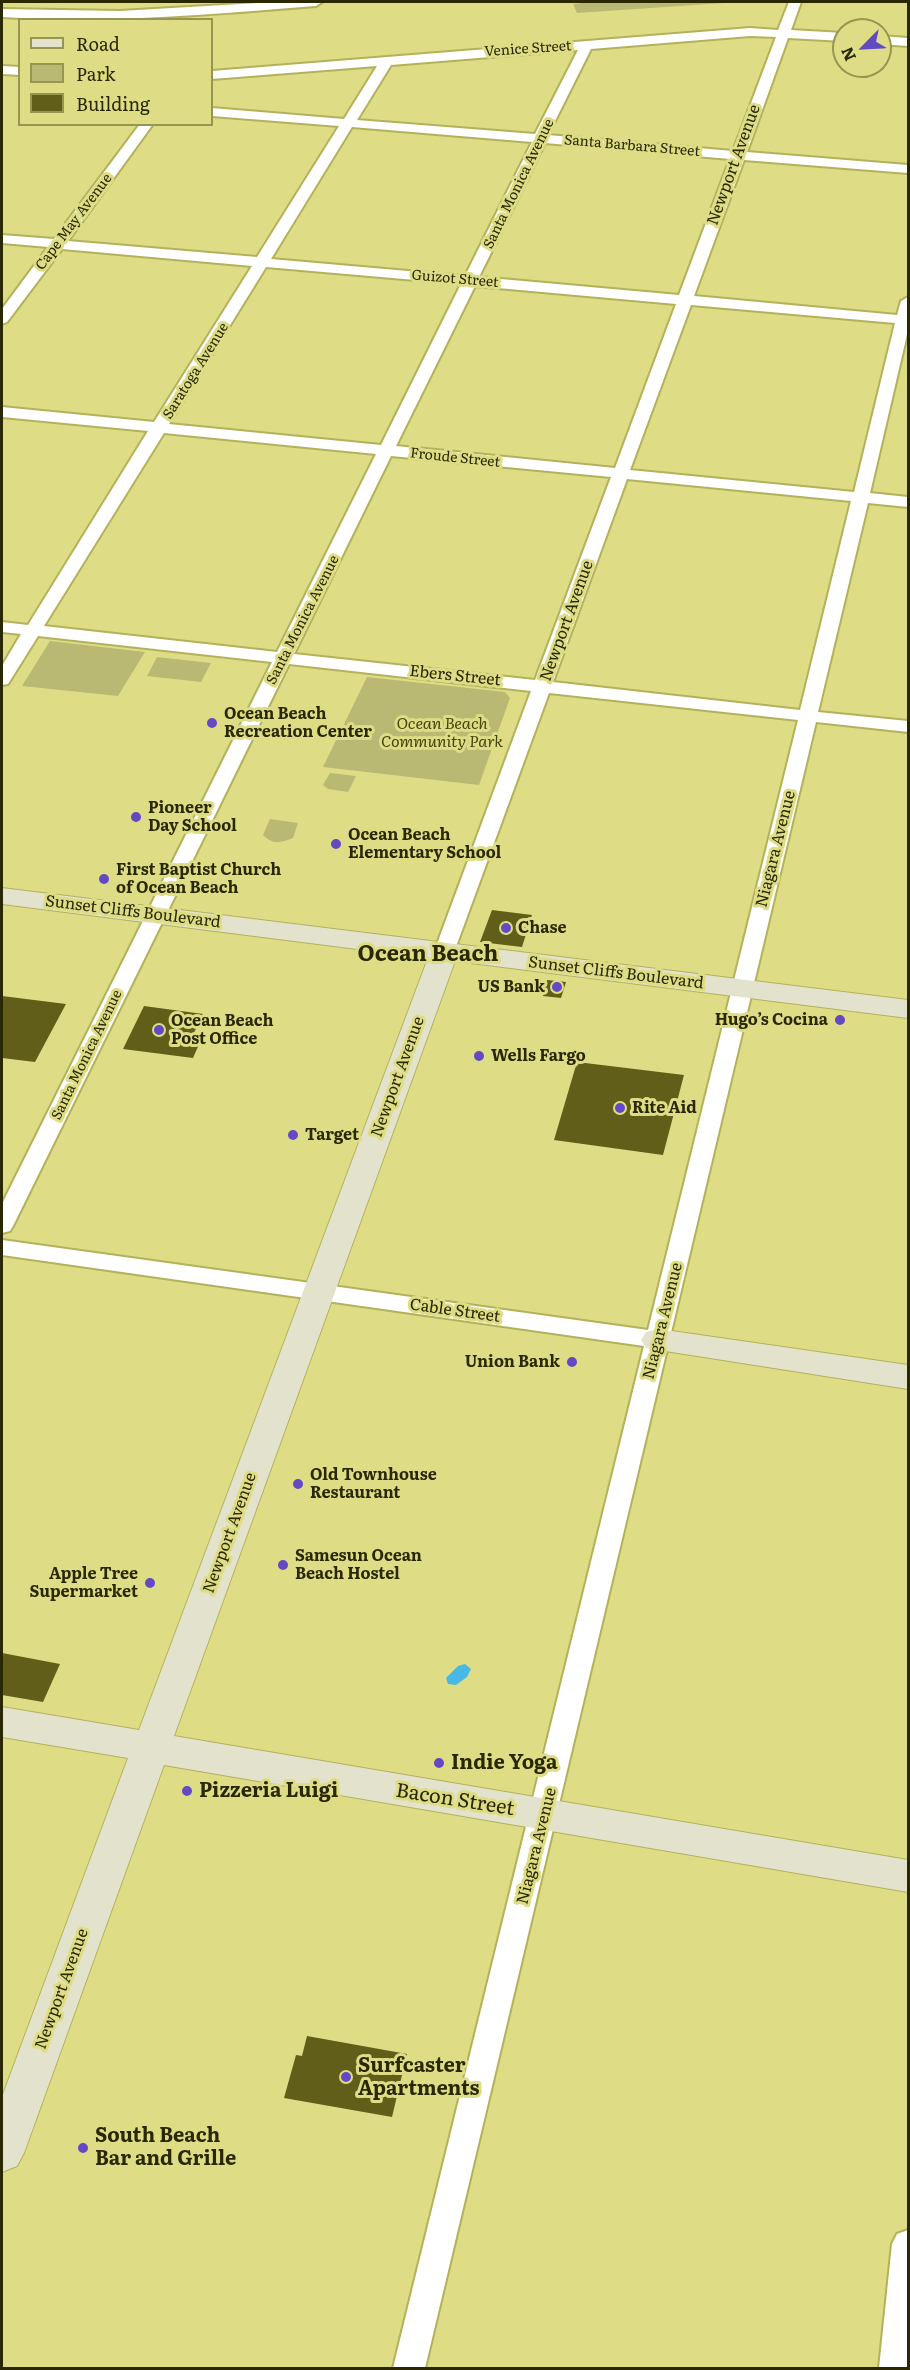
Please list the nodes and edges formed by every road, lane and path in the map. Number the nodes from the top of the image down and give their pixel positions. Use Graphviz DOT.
graph roads {
  1 [pos="77,2"];
  2 [pos="316,2"];
  3 [pos="795,2"];
  4 [pos="2,13"];
  5 [pos="67,17"];
  6 [pos="783,32"];
  7 [pos="832,36"];
  8 [pos="892,41"];
  9 [pos="909,42"];
  10 [pos="587,44"];
  11 [pos="387,60"];
  12 [pos="2,70"];
  13 [pos="18,71"];
  14 [pos="213,75"];
  15 [pos="213,112"];
  16 [pos="348,123"];
  17 [pos="146,126"];
  18 [pos="542,139"];
  19 [pos="737,155"];
  20 [pos="909,169"];
  21 [pos="2,239"];
  22 [pos="58,244"];
  23 [pos="263,262"];
  24 [pos="471,281"];
  25 [pos="685,300"];
  26 [pos="909,301"];
  27 [pos="2,320"];
  28 [pos="906,320"];
  29 [pos="2,412"];
  30 [pos="160,428"];
  31 [pos="387,451"];
  32 [pos="620,473"];
  33 [pos="859,497"];
  34 [pos="909,502"];
  35 [pos="2,627"];
  36 [pos="32,630"];
  37 [pos="284,658"];
  38 [pos="2,680"];
  39 [pos="544,686"];
  40 [pos="809,717"];
  41 [pos="909,727"];
  42 [pos="2,896"];
  43 [pos="157,915"];
  44 [pos="444,952"];
  45 [pos="743,989"];
  46 [pos="909,1009"];
  47 [pos="2,1226"];
  48 [pos="2,1247"];
  49 [pos="319,1291"];
  50 [pos="658,1340"];
  51 [pos="909,1377"];
  52 [pos="2,1722"];
  53 [pos="151,1747"];
  54 [pos="545,1815"];
  55 [pos="909,1876"];
  56 [pos="2,2153"];
  57 [pos="909,2244"];
  58 [pos="413,2355"];
  59 [pos="895,2368"];
  1 -- 5 [label="street"];
  2 -- 5 [label="street"];
  3 -- 6 [label="street, Newport Avenue"];
  4 -- 5 [label="street"];
  6 -- 7 [label="street, Venice Street"];
  6 -- 10 [label="street, Venice Street"];
  6 -- 19 [label="street, Newport Avenue"];
  8 -- 9 [label="street"];
  10 -- 11 [label="street, Venice Street"];
  10 -- 18 [label="street, Santa Monica Avenue"];
  11 -- 14 [label="street, Venice Street"];
  11 -- 16 [label="street, Saratoga Avenue"];
  12 -- 13 [label="street"];
  15 -- 16 [label="street, Santa Barbara Street"];
  16 -- 18 [label="street, Santa Barbara Street"];
  16 -- 23 [label="street, Saratoga Avenue"];
  17 -- 22 [label="street, Cape May Avenue"];
  18 -- 19 [label="street, Santa Barbara Street"];
  18 -- 24 [label="street, Santa Monica Avenue"];
  19 -- 20 [label="street, Santa Barbara Street"];
  19 -- 25 [label="street, Newport Avenue"];
  21 -- 22 [label="street, Guizot Street"];
  22 -- 23 [label="street, Guizot Street"];
  22 -- 27 [label="street, Cape May Avenue"];
  23 -- 24 [label="street, Guizot Street"];
  23 -- 30 [label="street, Saratoga Avenue"];
  24 -- 25 [label="street, Guizot Street"];
  24 -- 31 [label="street, Santa Monica Avenue"];
  25 -- 28 [label="street, Guizot Street"];
  25 -- 32 [label="street, Newport Avenue"];
  26 -- 28 [label="street, Niagara Avenue"];
  28 -- 33 [label="street, Niagara Avenue"];
  29 -- 30 [label="street, Froude Street"];
  30 -- 31 [label="street, Froude Street"];
  30 -- 36 [label="street, Saratoga Avenue"];
  31 -- 32 [label="street, Froude Street"];
  31 -- 37 [label="street, Santa Monica Avenue"];
  32 -- 33 [label="street, Froude Street"];
  32 -- 39 [label="street, Newport Avenue"];
  33 -- 34 [label="street, Froude Street"];
  33 -- 40 [label="street, Niagara Avenue"];
  35 -- 36 [label="street, Ebers Street"];
  36 -- 37 [label="street, Ebers Street"];
  36 -- 38 [label="street, Saratoga Avenue"];
  37 -- 39 [label="street, Ebers Street"];
  37 -- 43 [label="street, Santa Monica Avenue"];
  39 -- 40 [label="street, Ebers Street"];
  39 -- 44 [label="street, Newport Avenue"];
  40 -- 41 [label="street, Ebers Street"];
  40 -- 45 [label="street, Niagara Avenue"];
  42 -- 43 [label="street, Sunset Cliffs Boulevard"];
  43 -- 44 [label="street, Sunset Cliffs Boulevard"];
  43 -- 47 [label="street, Santa Monica Avenue"];
  44 -- 45 [label="street, Sunset Cliffs Boulevard"];
  44 -- 49 [label="street, Newport Avenue"];
  45 -- 46 [label="street, Sunset Cliffs Boulevard"];
  45 -- 50 [label="street, Niagara Avenue"];
  48 -- 49 [label="street, Cable Street"];
  49 -- 50 [label="street, Cable Street"];
  49 -- 53 [label="street, Newport Avenue"];
  50 -- 51 [label="street, Cable Street"];
  50 -- 54 [label="street, Niagara Avenue"];
  52 -- 53 [label="street, Bacon Street"];
  53 -- 54 [label="street, Bacon Street"];
  53 -- 56 [label="street, Newport Avenue"];
  54 -- 55 [label="street, Bacon Street"];
  54 -- 58 [label="street, Niagara Avenue"];
  57 -- 59 [label="street"];
}
